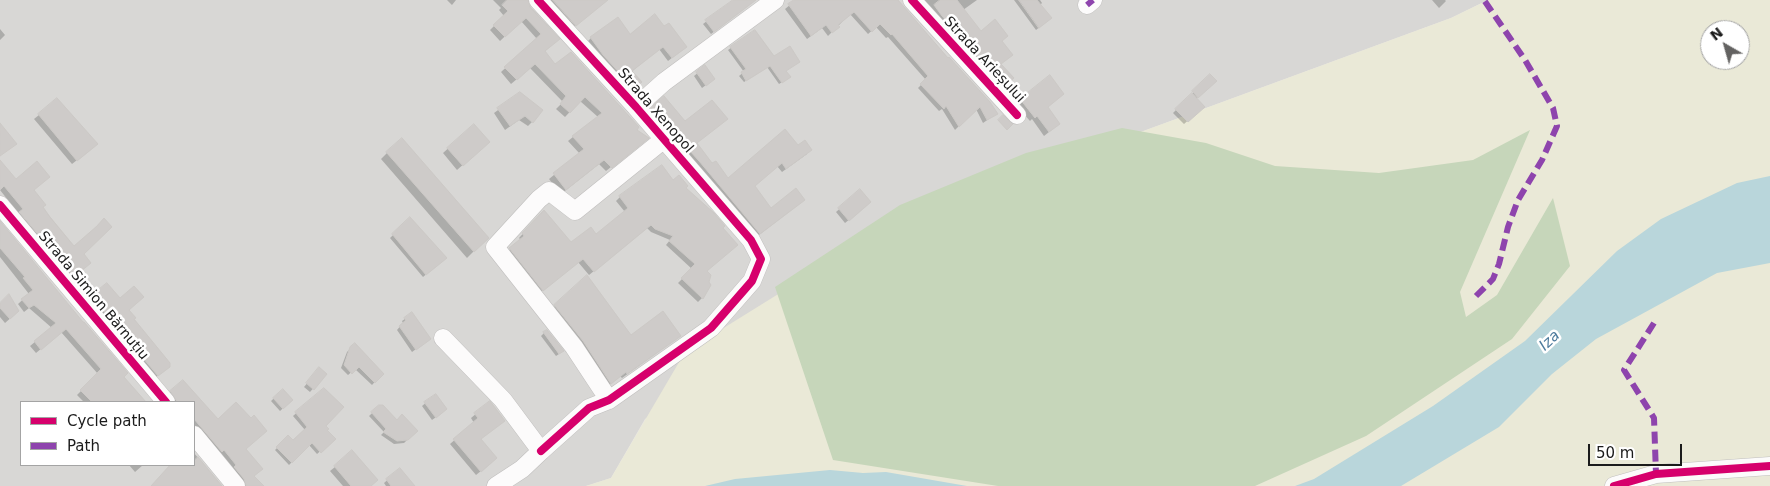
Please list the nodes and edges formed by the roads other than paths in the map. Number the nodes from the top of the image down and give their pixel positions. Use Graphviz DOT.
graph roads {
  1 [pos="538,0"];
  2 [pos="775,0"];
  3 [pos="912,0"];
  4 [pos="636,107"];
  5 [pos="1017,115"];
  6 [pos="663,140"];
  7 [pos="0,205"];
  8 [pos="443,338"];
  9 [pos="609,400"];
  10 [pos="165,401"];
  11 [pos="195,436"];
  12 [pos="541,451"];
  13 [pos="1770,466"];
  14 [pos="236,486"];
  15 [pos="496,486"];
  16 [pos="1614,486"];
  1 -- 4 [label="street, Strada Xenopol"];
  2 -- 4 [label="street"];
  3 -- 5 [label="street, Strada Arieșului"];
  4 -- 6 [label="street, Strada Xenopol"];
  6 -- 9 [label="street, Strada Xenopol"];
  6 -- 9 [label="street"];
  7 -- 10 [label="street, Strada Simion Bărnuțiu"];
  8 -- 12 [label="street"];
  9 -- 12 [label="street"];
  11 -- 14 [label="street"];
  12 -- 15 [label="street"];
  13 -- 16 [label="street"];
}
